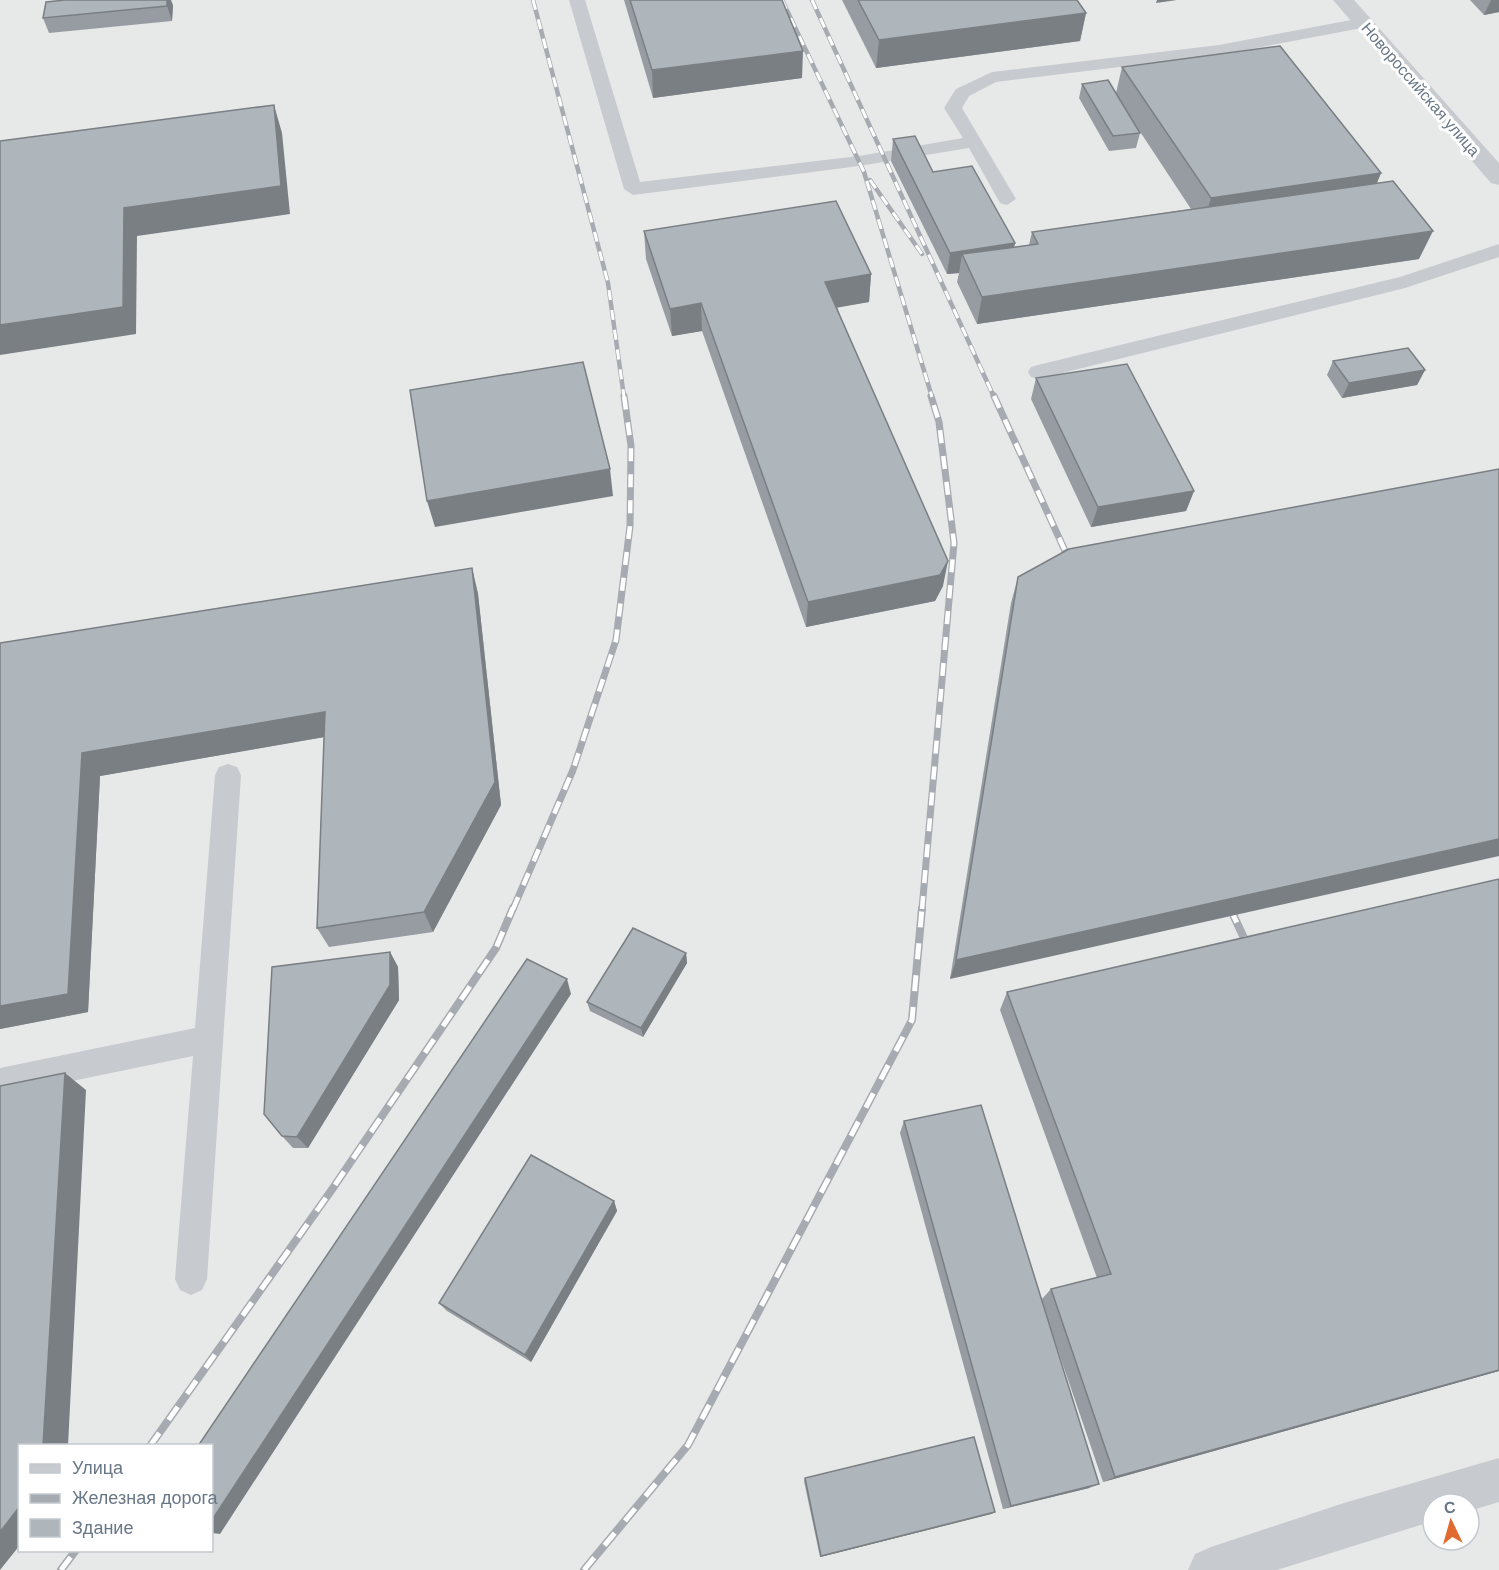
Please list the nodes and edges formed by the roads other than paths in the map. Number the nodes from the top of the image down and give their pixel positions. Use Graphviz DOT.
graph roads {
  1 [pos="577,0"];
  2 [pos="1343,0"];
  3 [pos="1362,22"];
  4 [pos="974,142"];
  5 [pos="1499,178"];
  6 [pos="1007,199"];
  7 [pos="1499,250"];
  8 [pos="1038,372"];
  9 [pos="228,775"];
  10 [pos="210,1040"];
  11 [pos="0,1082"];
  12 [pos="191,1279"];
  13 [pos="1499,1480"];
  14 [pos="1211,1570"];
  1 -- 4 [label="lane"];
  2 -- 3 [label="street, Новороссийская улица"];
  3 -- 4 [label="lane"];
  3 -- 5 [label="street, Новороссийская улица"];
  4 -- 6 [label="lane"];
  7 -- 8 [label="lane"];
  9 -- 10 [label="lane"];
  10 -- 11 [label="lane"];
  10 -- 12 [label="lane"];
  13 -- 14 [label="street"];
}
